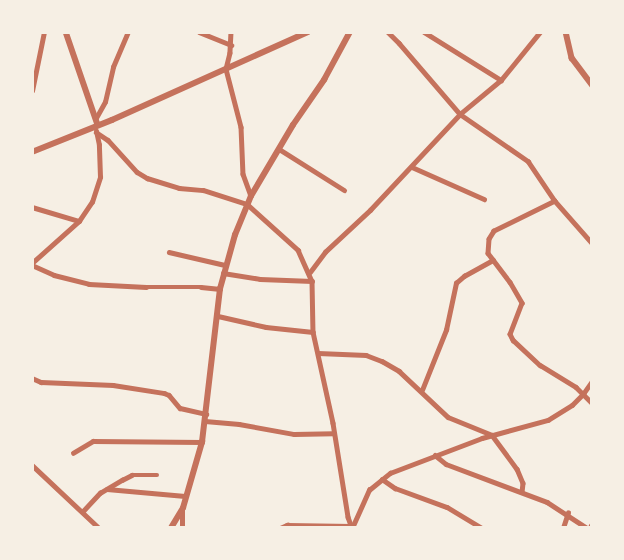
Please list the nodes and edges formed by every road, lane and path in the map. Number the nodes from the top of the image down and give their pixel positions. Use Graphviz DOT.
graph roads {
  1 [pos="66,32"];
  2 [pos="128,32"];
  3 [pos="199,32"];
  4 [pos="231,32"];
  5 [pos="308,32"];
  6 [pos="350,32"];
  7 [pos="388,32"];
  8 [pos="424,32"];
  9 [pos="540,32"];
  10 [pos="566,32"];
  11 [pos="42,33"];
  12 [pos="231,45"];
  13 [pos="226,69"];
  14 [pos="501,80"];
  15 [pos="592,85"];
  16 [pos="32,91"];
  17 [pos="460,114"];
  18 [pos="96,118"];
  19 [pos="98,125"];
  20 [pos="96,132"];
  21 [pos="278,149"];
  22 [pos="32,152"];
  23 [pos="412,167"];
  24 [pos="344,190"];
  25 [pos="251,196"];
  26 [pos="484,199"];
  27 [pos="555,201"];
  28 [pos="247,204"];
  29 [pos="32,207"];
  30 [pos="80,221"];
  31 [pos="592,243"];
  32 [pos="169,252"];
  33 [pos="493,260"];
  34 [pos="32,264"];
  35 [pos="225,265"];
  36 [pos="223,272"];
  37 [pos="310,272"];
  38 [pos="312,281"];
  39 [pos="220,290"];
  40 [pos="218,316"];
  41 [pos="313,332"];
  42 [pos="318,353"];
  43 [pos="32,378"];
  44 [pos="592,381"];
  45 [pos="422,390"];
  46 [pos="583,394"];
  47 [pos="592,403"];
  48 [pos="206,414"];
  49 [pos="205,421"];
  50 [pos="333,433"];
  51 [pos="492,435"];
  52 [pos="202,442"];
  53 [pos="73,453"];
  54 [pos="435,454"];
  55 [pos="32,465"];
  56 [pos="157,475"];
  57 [pos="382,479"];
  58 [pos="105,489"];
  59 [pos="522,492"];
  60 [pos="185,496"];
  61 [pos="182,508"];
  62 [pos="83,511"];
  63 [pos="568,514"];
  64 [pos="352,527"];
  65 [pos="99,528"];
  66 [pos="171,528"];
  67 [pos="182,528"];
  68 [pos="280,528"];
  69 [pos="482,528"];
  70 [pos="563,528"];
  71 [pos="587,528"];
  1 -- 18 [label="street"];
  2 -- 18 [label="street"];
  3 -- 12 [label="street"];
  4 -- 12 [label="street"];
  5 -- 13 [label="street"];
  6 -- 21 [label="street"];
  7 -- 17 [label="street"];
  8 -- 14 [label="street"];
  9 -- 14 [label="street"];
  10 -- 15 [label="street"];
  11 -- 16 [label="street"];
  12 -- 13 [label="street"];
  13 -- 19 [label="street"];
  13 -- 25 [label="street"];
  14 -- 17 [label="street"];
  17 -- 23 [label="street"];
  17 -- 27 [label="street"];
  18 -- 19 [label="street"];
  19 -- 20 [label="street"];
  19 -- 22 [label="street"];
  20 -- 28 [label="street"];
  20 -- 30 [label="street"];
  21 -- 24 [label="street"];
  21 -- 25 [label="street"];
  23 -- 26 [label="street"];
  23 -- 37 [label="street"];
  25 -- 28 [label="street"];
  27 -- 31 [label="street"];
  27 -- 33 [label="street"];
  28 -- 35 [label="street"];
  28 -- 37 [label="street"];
  29 -- 30 [label="street"];
  30 -- 34 [label="street"];
  32 -- 35 [label="street"];
  33 -- 45 [label="street"];
  33 -- 46 [label="street"];
  34 -- 39 [label="street"];
  35 -- 36 [label="street"];
  36 -- 38 [label="street"];
  36 -- 39 [label="street"];
  37 -- 38 [label="street"];
  38 -- 41 [label="street"];
  39 -- 40 [label="street"];
  40 -- 41 [label="street"];
  40 -- 48 [label="street"];
  41 -- 42 [label="street"];
  42 -- 45 [label="street"];
  42 -- 50 [label="street"];
  43 -- 48 [label="street"];
  44 -- 46 [label="street"];
  45 -- 51 [label="street"];
  46 -- 47 [label="street"];
  46 -- 51 [label="street"];
  48 -- 49 [label="street"];
  49 -- 50 [label="street"];
  49 -- 52 [label="street"];
  50 -- 64 [label="street"];
  51 -- 54 [label="street"];
  51 -- 59 [label="street"];
  52 -- 53 [label="street"];
  52 -- 60 [label="street"];
  54 -- 57 [label="street"];
  54 -- 59 [label="street"];
  55 -- 62 [label="street"];
  56 -- 58 [label="street"];
  57 -- 64 [label="street"];
  57 -- 69 [label="street"];
  58 -- 60 [label="street"];
  58 -- 62 [label="street"];
  59 -- 63 [label="street"];
  60 -- 61 [label="street"];
  61 -- 66 [label="street"];
  61 -- 67 [label="street"];
  62 -- 65 [label="street"];
  63 -- 70 [label="street"];
  63 -- 71 [label="street"];
  64 -- 68 [label="street"];
}
